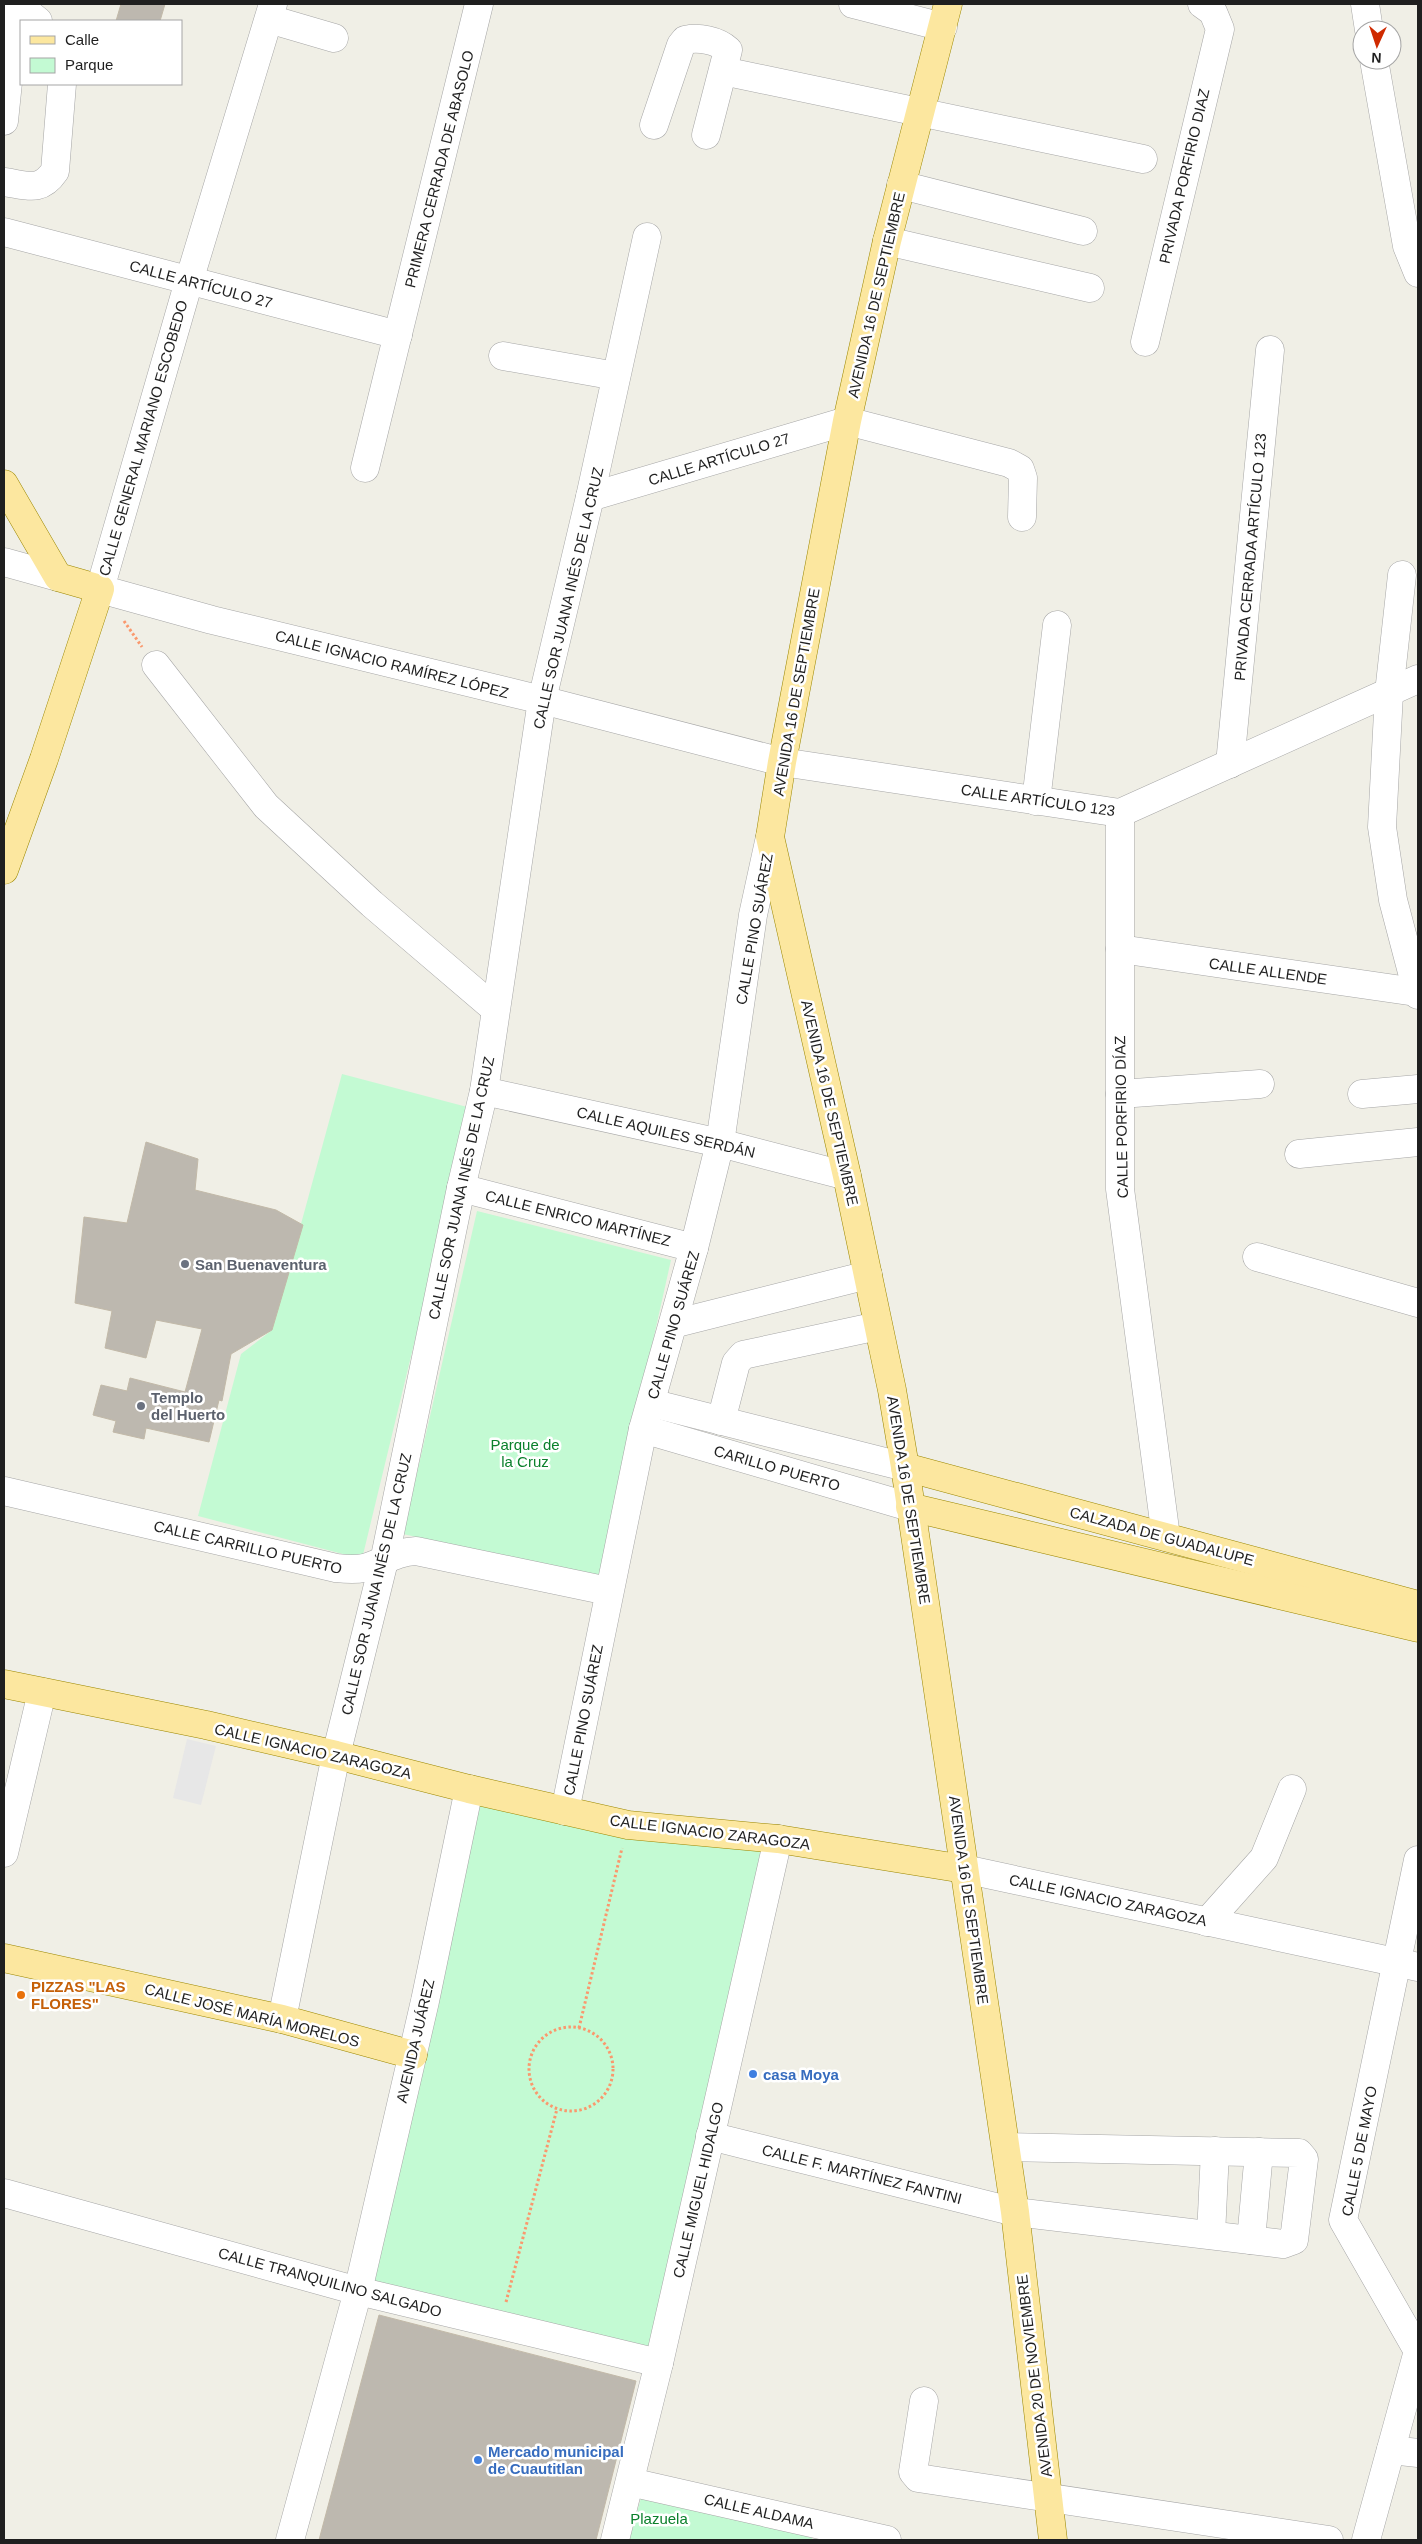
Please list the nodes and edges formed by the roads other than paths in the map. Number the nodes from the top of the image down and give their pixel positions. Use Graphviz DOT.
graph roads {
  1 [pos="17,4"];
  2 [pos="479,4"];
  3 [pos="853,4"];
  4 [pos="1365,4"];
  5 [pos="1208,8"];
  6 [pos="271,11"];
  7 [pos="946,15"];
  8 [pos="37,20"];
  9 [pos="1367,20"];
  10 [pos="334,38"];
  11 [pos="1376,70"];
  12 [pos="722,71"];
  13 [pos="62,85"];
  14 [pos="921,114"];
  15 [pos="4,121"];
  16 [pos="654,125"];
  17 [pos="706,135"];
  18 [pos="1143,159"];
  19 [pos="4,182"];
  20 [pos="901,185"];
  21 [pos="1083,231"];
  22 [pos="4,232"];
  23 [pos="647,237"];
  24 [pos="887,241"];
  25 [pos="1418,273"];
  26 [pos="189,281"];
  27 [pos="1090,288"];
  28 [pos="398,335"];
  29 [pos="1145,342"];
  30 [pos="1270,350"];
  31 [pos="503,356"];
  32 [pos="616,376"];
  33 [pos="847,421"];
  34 [pos="365,468"];
  35 [pos="4,484"];
  36 [pos="590,497"];
  37 [pos="1022,517"];
  38 [pos="4,562"];
  39 [pos="1402,575"];
  40 [pos="58,577"];
  41 [pos="100,589"];
  42 [pos="1057,625"];
  43 [pos="156,665"];
  44 [pos="1418,679"];
  45 [pos="1389,693"];
  46 [pos="542,700"];
  47 [pos="782,762"];
  48 [pos="1230,764"];
  49 [pos="1036,801"];
  50 [pos="1120,813"];
  51 [pos="770,838"];
  52 [pos="4,870"];
  53 [pos="1120,949"];
  54 [pos="1417,993"];
  55 [pos="496,1009"];
  56 [pos="1260,1084"];
  57 [pos="1418,1089"];
  58 [pos="484,1091"];
  59 [pos="1120,1094"];
  60 [pos="1362,1094"];
  61 [pos="1418,1142"];
  62 [pos="720,1144"];
  63 [pos="1299,1154"];
  64 [pos="847,1176"];
  65 [pos="461,1188"];
  66 [pos="694,1248"];
  67 [pos="1257,1257"];
  68 [pos="868,1275"];
  69 [pos="1418,1303"];
  70 [pos="673,1324"];
  71 [pos="878,1326"];
  72 [pos="647,1416"];
  73 [pos="721,1421"];
  74 [pos="905,1467"];
  75 [pos="4,1491"];
  76 [pos="910,1507"];
  77 [pos="1166,1537"];
  78 [pos="385,1557"];
  79 [pos="1250,1560"];
  80 [pos="1251,1588"];
  81 [pos="608,1591"];
  82 [pos="1418,1592"];
  83 [pos="1418,1605"];
  84 [pos="1418,1628"];
  85 [pos="1418,1642"];
  86 [pos="4,1684"];
  87 [pos="42,1692"];
  88 [pos="336,1755"];
  89 [pos="469,1789"];
  90 [pos="1292,1789"];
  91 [pos="565,1811"];
  92 [pos="778,1839"];
  93 [pos="4,1853"];
  94 [pos="1418,1860"];
  95 [pos="964,1869"];
  96 [pos="1207,1922"];
  97 [pos="4,1958"];
  98 [pos="1407,1964"];
  99 [pos="282,2019"];
  100 [pos="413,2055"];
  101 [pos="710,2136"];
  102 [pos="1006,2147"];
  103 [pos="1215,2151"];
  104 [pos="1259,2152"];
  105 [pos="4,2193"];
  106 [pos="1015,2212"];
  107 [pos="1211,2235"];
  108 [pos="1251,2240"];
  109 [pos="358,2291"];
  110 [pos="659,2362"];
  111 [pos="924,2401"];
  112 [pos="1391,2450"];
  113 [pos="1418,2454"];
  114 [pos="630,2482"];
  115 [pos="1049,2498"];
  116 [pos="290,2540"];
  117 [pos="615,2540"];
  118 [pos="887,2540"];
  119 [pos="1053,2540"];
  120 [pos="1329,2540"];
  121 [pos="1366,2540"];
  1 -- 8 [label="street"];
  1 -- 15 [label="street"];
  2 -- 28 [label="street, PRIMERA CERRADA DE ABASOLO"];
  3 -- 7 [label="street"];
  4 -- 9 [label="street"];
  5 -- 29 [label="street, PRIVADA PORFIRIO DIAZ"];
  6 -- 10 [label="street"];
  6 -- 26 [label="street, CALLE GENERAL MARIANO ESCOBEDO"];
  7 -- 14 [label="main road, AVENIDA 16 DE SEPTIEMBRE"];
  11 -- 25 [label="street"];
  12 -- 14 [label="street"];
  12 -- 16 [label="street"];
  12 -- 17 [label="street"];
  13 -- 19 [label="street"];
  14 -- 18 [label="street"];
  14 -- 20 [label="main road, AVENIDA 16 DE SEPTIEMBRE"];
  20 -- 21 [label="street"];
  20 -- 24 [label="main road, AVENIDA 16 DE SEPTIEMBRE"];
  22 -- 26 [label="street, CALLE ARTÍCULO 27"];
  23 -- 32 [label="street, CALLE SOR JUANA INÉS DE LA CRUZ"];
  24 -- 27 [label="street"];
  24 -- 33 [label="main road, AVENIDA 16 DE SEPTIEMBRE"];
  26 -- 28 [label="street, CALLE ARTÍCULO 27"];
  26 -- 41 [label="street, CALLE GENERAL MARIANO ESCOBEDO"];
  28 -- 34 [label="street, PRIMERA CERRADA DE ABASOLO"];
  30 -- 48 [label="street, PRIVADA CERRADA ARTÍCULO 123"];
  31 -- 32 [label="street"];
  32 -- 36 [label="street, CALLE SOR JUANA INÉS DE LA CRUZ"];
  33 -- 36 [label="street, CALLE ARTÍCULO 27"];
  33 -- 37 [label="street"];
  33 -- 47 [label="main road, AVENIDA 16 DE SEPTIEMBRE"];
  35 -- 40 [label="main road"];
  36 -- 46 [label="street, CALLE SOR JUANA INÉS DE LA CRUZ"];
  38 -- 40 [label="street, CALLE IGNACIO RAMÍREZ LÓPEZ"];
  39 -- 45 [label="street"];
  40 -- 41 [label="main road, CALLE IGNACIO RAMÍREZ LÓPEZ"];
  41 -- 46 [label="street, CALLE IGNACIO RAMÍREZ LÓPEZ"];
  41 -- 52 [label="main road, CALLE GENERAL MARIANO ESCOBEDO"];
  42 -- 49 [label="street"];
  43 -- 55 [label="street"];
  44 -- 45 [label="street, CALLE ARTÍCULO 123"];
  45 -- 48 [label="street, CALLE ARTÍCULO 123"];
  45 -- 54 [label="street"];
  46 -- 47 [label="street, CALLE IGNACIO RAMÍREZ LÓPEZ"];
  46 -- 55 [label="street, CALLE SOR JUANA INÉS DE LA CRUZ"];
  47 -- 49 [label="street, CALLE ARTÍCULO 123"];
  47 -- 51 [label="main road, AVENIDA 16 DE SEPTIEMBRE"];
  48 -- 50 [label="street, CALLE ARTÍCULO 123"];
  49 -- 50 [label="street, CALLE ARTÍCULO 123"];
  50 -- 53 [label="street, CALLE PORFIRIO DÍAZ"];
  51 -- 62 [label="street, CALLE PINO SUÁREZ"];
  51 -- 64 [label="main road, AVENIDA 16 DE SEPTIEMBRE"];
  53 -- 54 [label="street, CALLE ALLENDE"];
  53 -- 59 [label="street, CALLE PORFIRIO DÍAZ"];
  55 -- 58 [label="street, CALLE SOR JUANA INÉS DE LA CRUZ"];
  56 -- 59 [label="street"];
  57 -- 60 [label="street"];
  58 -- 62 [label="street, CALLE AQUILES SERDÁN"];
  58 -- 65 [label="street, CALLE SOR JUANA INÉS DE LA CRUZ"];
  59 -- 77 [label="street, CALLE PORFIRIO DÍAZ"];
  61 -- 63 [label="street"];
  62 -- 64 [label="street, CALLE AQUILES SERDÁN"];
  62 -- 66 [label="street, CALLE PINO SUÁREZ"];
  64 -- 68 [label="main road, AVENIDA 16 DE SEPTIEMBRE"];
  65 -- 66 [label="street, CALLE ENRICO MARTÍNEZ"];
  65 -- 78 [label="street, CALLE SOR JUANA INÉS DE LA CRUZ"];
  66 -- 70 [label="street, CALLE PINO SUÁREZ"];
  67 -- 69 [label="street"];
  68 -- 70 [label="street"];
  68 -- 71 [label="main road, AVENIDA 16 DE SEPTIEMBRE"];
  70 -- 72 [label="street, CALLE PINO SUÁREZ"];
  71 -- 73 [label="street"];
  71 -- 74 [label="main road, AVENIDA 16 DE SEPTIEMBRE"];
  72 -- 73 [label="street, CARILLO PUERTO"];
  72 -- 76 [label="street, CARILLO PUERTO"];
  72 -- 81 [label="street, CALLE PINO SUÁREZ"];
  73 -- 74 [label="street, CARILLO PUERTO"];
  74 -- 76 [label="main road, AVENIDA 16 DE SEPTIEMBRE"];
  74 -- 77 [label="main road, CALZADA DE GUADALUPE"];
  75 -- 78 [label="street, CALLE CARRILLO PUERTO"];
  76 -- 80 [label="main road, CALZADA DE GUADALUPE"];
  76 -- 95 [label="main road, AVENIDA 16 DE SEPTIEMBRE"];
  77 -- 79 [label="main road, CALZADA DE GUADALUPE"];
  78 -- 81 [label="street, CALLE CARRILLO PUERTO"];
  78 -- 88 [label="street, CALLE SOR JUANA INÉS DE LA CRUZ"];
  79 -- 82 [label="street"];
  79 -- 83 [label="main road, CALZADA DE GUADALUPE"];
  80 -- 84 [label="main road, CALZADA DE GUADALUPE"];
  80 -- 85 [label="street"];
  81 -- 91 [label="street, CALLE PINO SUÁREZ"];
  86 -- 87 [label="main road, CALLE IGNACIO ZARAGOZA"];
  87 -- 88 [label="main road, CALLE IGNACIO ZARAGOZA"];
  87 -- 93 [label="street"];
  88 -- 89 [label="main road, CALLE IGNACIO ZARAGOZA"];
  88 -- 99 [label="street, CALLE SOR JUANA INÉS DE LA CRUZ"];
  89 -- 91 [label="main road, CALLE IGNACIO ZARAGOZA"];
  89 -- 100 [label="street, AVENIDA JUÁREZ"];
  90 -- 96 [label="street"];
  91 -- 92 [label="main road, CALLE IGNACIO ZARAGOZA"];
  92 -- 95 [label="main road, CALLE IGNACIO ZARAGOZA"];
  92 -- 101 [label="street, CALLE MIGUEL HIDALGO"];
  94 -- 98 [label="street, CALLE 5 DE MAYO"];
  95 -- 96 [label="street, CALLE IGNACIO ZARAGOZA"];
  95 -- 102 [label="main road, AVENIDA 16 DE SEPTIEMBRE"];
  96 -- 98 [label="street, CALLE IGNACIO ZARAGOZA"];
  97 -- 99 [label="main road, CALLE JOSÉ MARÍA MORELOS"];
  98 -- 112 [label="street, CALLE 5 DE MAYO"];
  99 -- 100 [label="main road, CALLE JOSÉ MARÍA MORELOS"];
  100 -- 109 [label="street, AVENIDA JUÁREZ"];
  101 -- 106 [label="street, CALLE F. MARTÍNEZ FANTINI"];
  101 -- 110 [label="street, CALLE MIGUEL HIDALGO"];
  102 -- 103 [label="street"];
  102 -- 106 [label="main road, AVENIDA 16 DE SEPTIEMBRE"];
  103 -- 104 [label="street"];
  103 -- 107 [label="street"];
  104 -- 108 [label="street"];
  104 -- 108 [label="street, CALLE F. MARTÍNEZ FANTINI"];
  105 -- 109 [label="street, CALLE TRANQUILINO SALGADO"];
  106 -- 107 [label="street, CALLE F. MARTÍNEZ FANTINI"];
  106 -- 115 [label="main road, AVENIDA 20 DE NOVIEMBRE"];
  107 -- 108 [label="street, CALLE F. MARTÍNEZ FANTINI"];
  109 -- 110 [label="street, CALLE TRANQUILINO SALGADO"];
  109 -- 116 [label="street, AVENIDA JUÁREZ"];
  110 -- 114 [label="street, CALLE MIGUEL HIDALGO"];
  111 -- 115 [label="street"];
  112 -- 113 [label="street"];
  112 -- 121 [label="street, CALLE 5 DE MAYO"];
  114 -- 117 [label="street, CALLE MIGUEL HIDALGO"];
  114 -- 118 [label="street, CALLE ALDAMA"];
  115 -- 119 [label="main road, AVENIDA 20 DE NOVIEMBRE"];
  115 -- 120 [label="street"];
}
